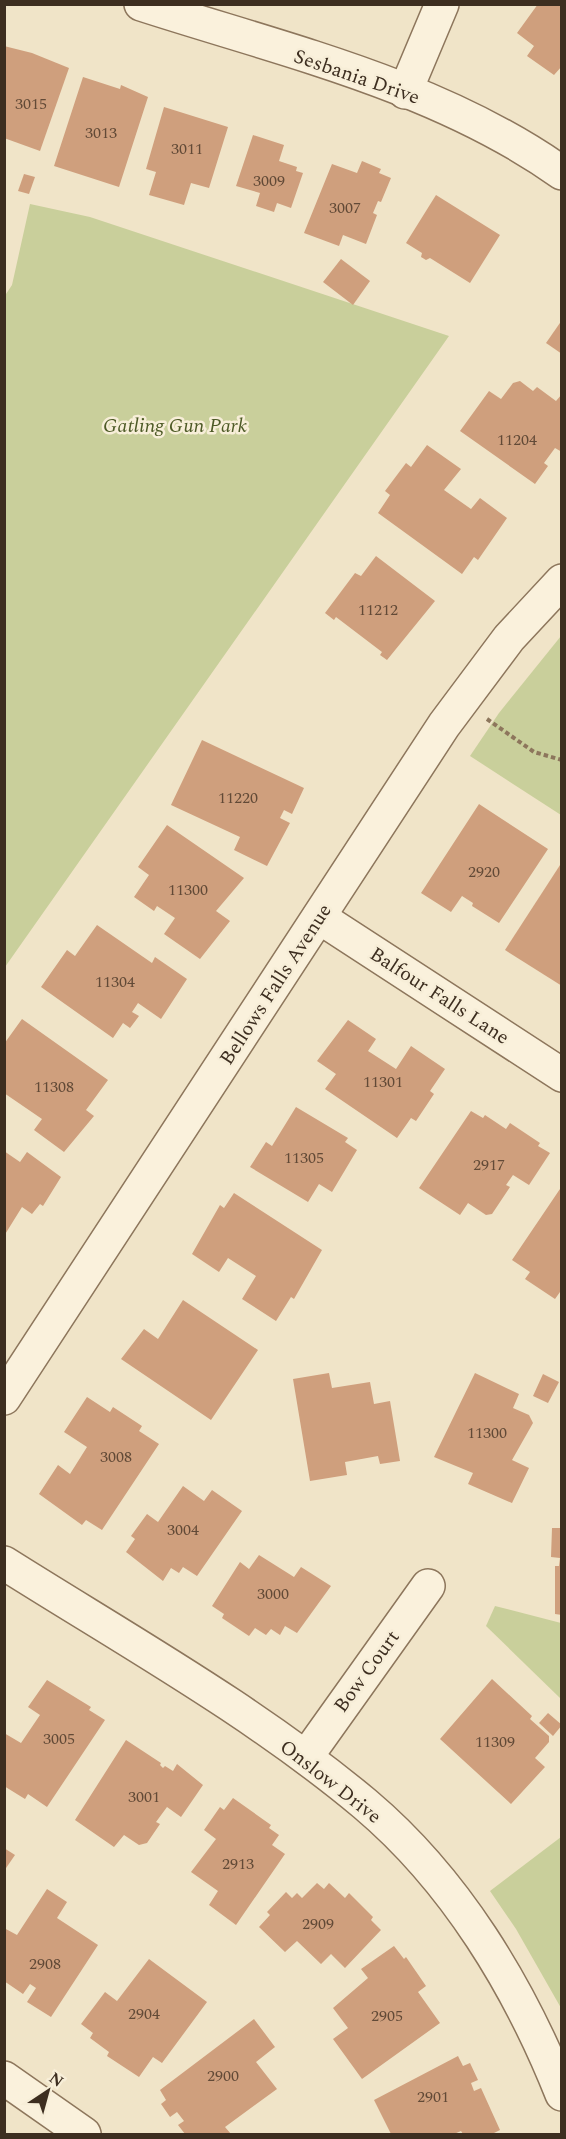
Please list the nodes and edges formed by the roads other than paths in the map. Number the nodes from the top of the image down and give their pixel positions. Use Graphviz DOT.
graph roads {
  1 [pos="141,4"];
  2 [pos="442,4"];
  3 [pos="405,92"];
  4 [pos="561,173"];
  5 [pos="561,580"];
  6 [pos="319,917"];
  7 [pos="561,1075"];
  8 [pos="4,1398"];
  9 [pos="4,1563"];
  10 [pos="428,1586"];
  11 [pos="306,1757"];
  12 [pos="4,2078"];
  13 [pos="561,2094"];
  14 [pos="84,2134"];
  1 -- 3 [label="street, Sesbania Drive"];
  2 -- 3 [label="street"];
  3 -- 4 [label="street, Sesbania Drive"];
  5 -- 6 [label="street, Bellows Falls Avenue"];
  6 -- 7 [label="street, Balfour Falls Lane"];
  6 -- 8 [label="street, Bellows Falls Avenue"];
  9 -- 11 [label="street, Onslow Drive"];
  10 -- 11 [label="street, Bow Court"];
  11 -- 13 [label="street, Onslow Drive"];
  12 -- 14 [label="street"];
}
